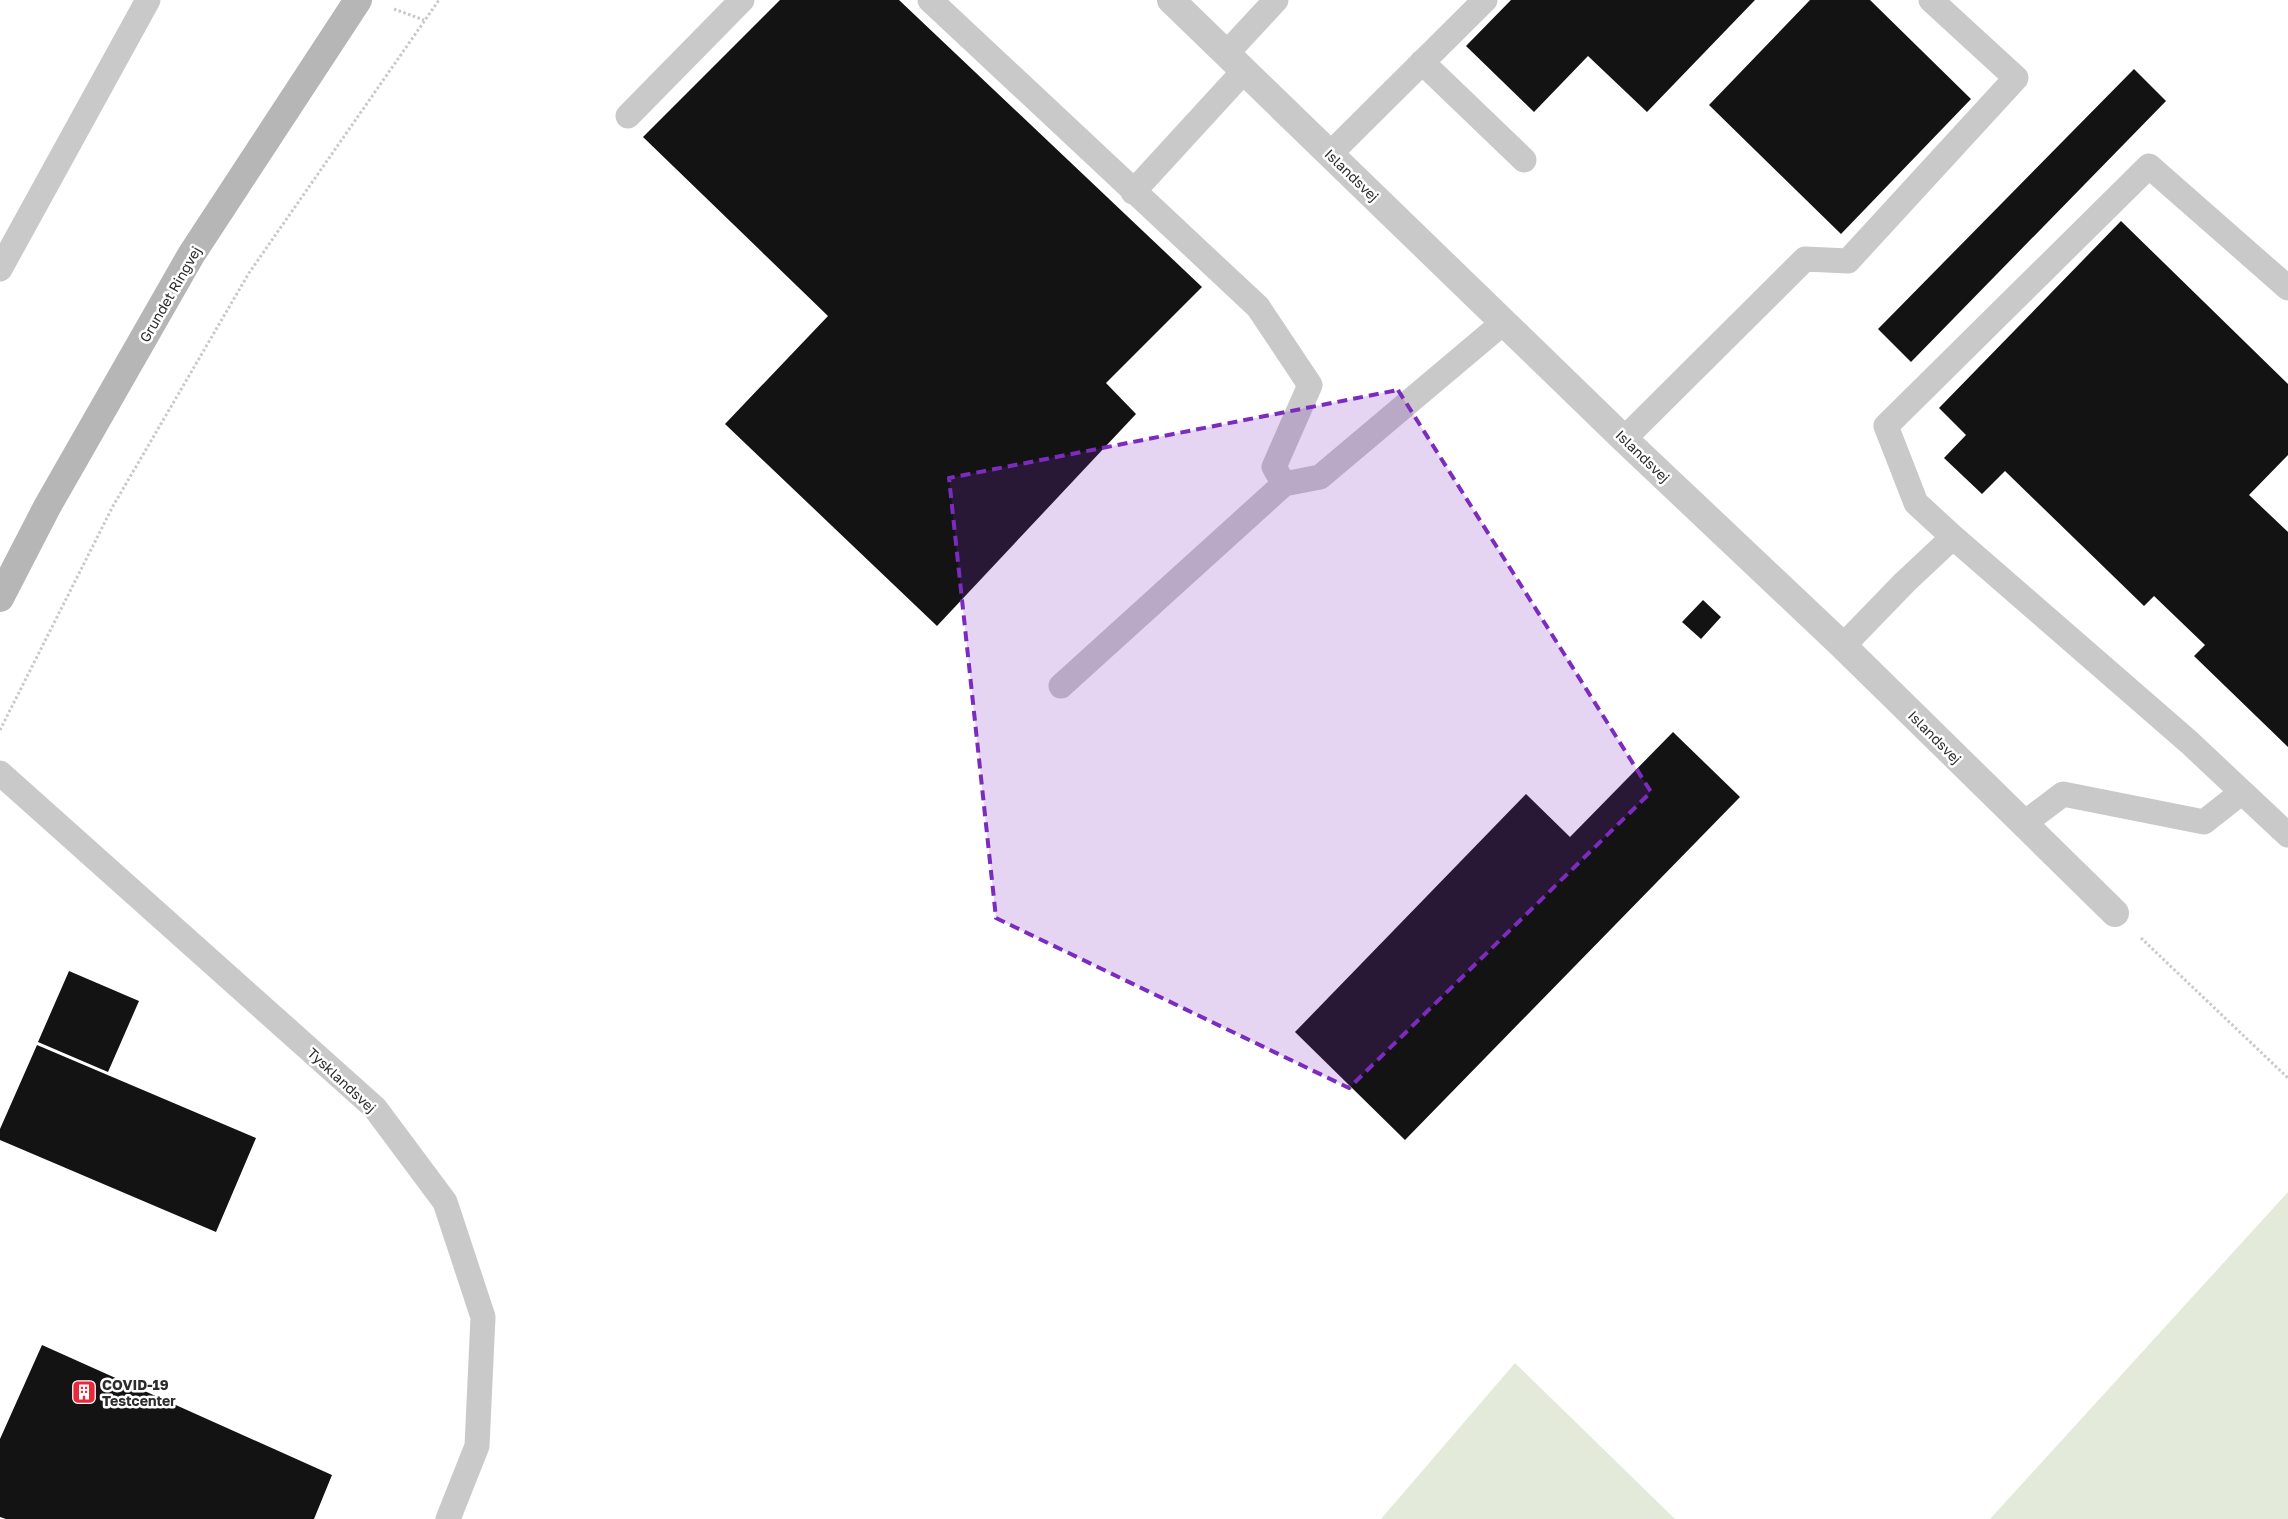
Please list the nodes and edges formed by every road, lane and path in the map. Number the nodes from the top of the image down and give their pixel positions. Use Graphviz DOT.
graph roads {
  1 [pos="148,0"];
  2 [pos="358,0"];
  3 [pos="439,0"];
  4 [pos="742,0"];
  5 [pos="930,0"];
  6 [pos="1171,0"];
  7 [pos="1276,0"];
  8 [pos="1485,0"];
  9 [pos="1931,0"];
  10 [pos="388,7"];
  11 [pos="424,20"];
  12 [pos="1235,62"];
  13 [pos="1422,62"];
  14 [pos="628,116"];
  15 [pos="1330,154"];
  16 [pos="1524,160"];
  17 [pos="1133,192"];
  18 [pos="0,269"];
  19 [pos="2288,288"];
  20 [pos="1504,322"];
  21 [pos="1624,439"];
  22 [pos="1284,484"];
  23 [pos="1953,538"];
  24 [pos="0,598"];
  25 [pos="1843,646"];
  26 [pos="1061,686"];
  27 [pos="0,730"];
  28 [pos="0,773"];
  29 [pos="2242,792"];
  30 [pos="2023,824"];
  31 [pos="2288,835"];
  32 [pos="2115,913"];
  33 [pos="2288,1078"];
  34 [pos="448,1519"];
  1 -- 18 [label="lane"];
  2 -- 24 [label="street, Grundet Ringvej"];
  3 -- 11 [label="path"];
  4 -- 14 [label="lane"];
  5 -- 17 [label="lane"];
  6 -- 12 [label="street, Islandsvej"];
  7 -- 12 [label="lane"];
  8 -- 13 [label="lane"];
  9 -- 21 [label="lane"];
  10 -- 11 [label="path"];
  11 -- 27 [label="path"];
  12 -- 15 [label="street, Islandsvej"];
  12 -- 17 [label="lane"];
  13 -- 15 [label="lane"];
  13 -- 16 [label="lane"];
  15 -- 20 [label="street, Islandsvej"];
  17 -- 22 [label="lane"];
  19 -- 23 [label="lane"];
  20 -- 21 [label="street, Islandsvej"];
  20 -- 22 [label="lane"];
  21 -- 25 [label="street, Islandsvej"];
  22 -- 26 [label="lane"];
  23 -- 25 [label="lane"];
  23 -- 29 [label="lane"];
  25 -- 30 [label="street, Islandsvej"];
  28 -- 34 [label="lane, Tysklandsvej"];
  29 -- 30 [label="lane"];
  29 -- 31 [label="lane"];
  30 -- 32 [label="street, Islandsvej"];
  32 -- 33 [label="path"];
}
